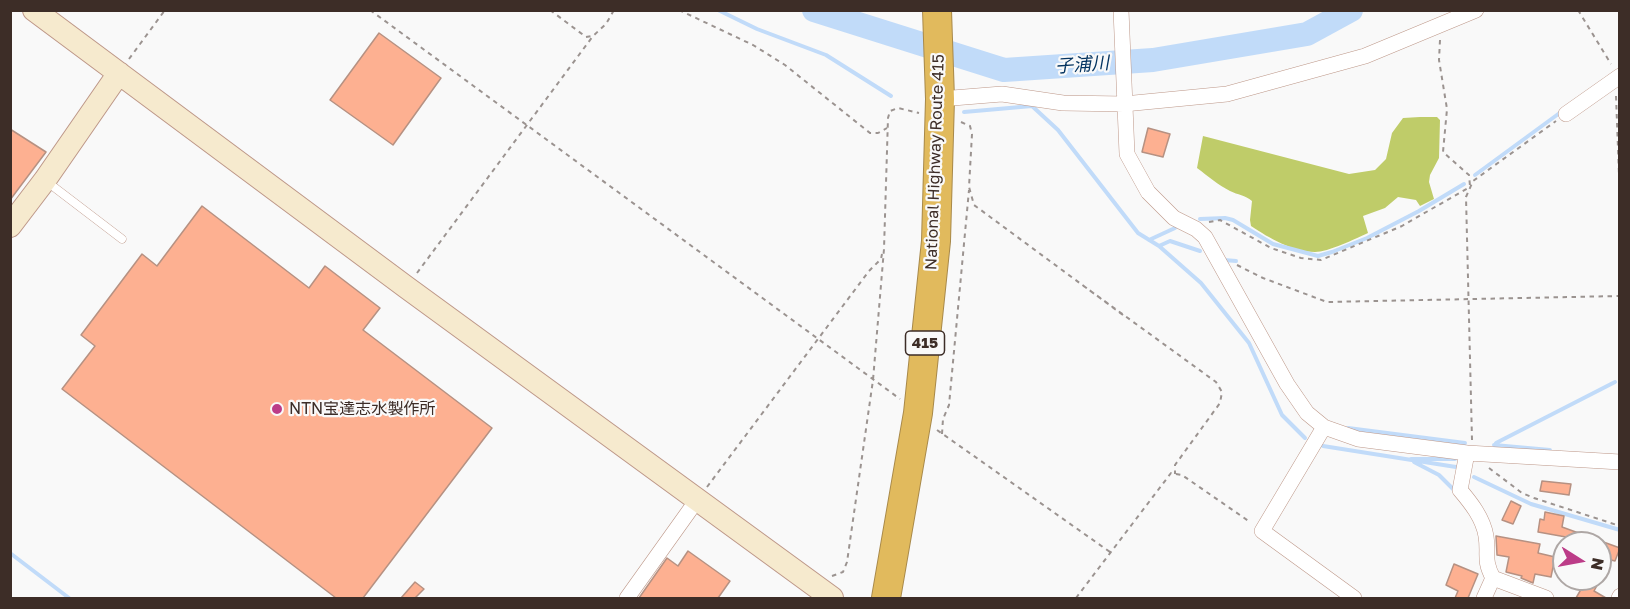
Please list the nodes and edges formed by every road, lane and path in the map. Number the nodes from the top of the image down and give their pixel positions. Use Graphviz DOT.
graph roads {
  1 [pos="34,10"];
  2 [pos="165,10"];
  3 [pos="370,10"];
  4 [pos="550,10"];
  5 [pos="614,10"];
  6 [pos="679,10"];
  7 [pos="937,10"];
  8 [pos="1053,10"];
  9 [pos="1476,10"];
  10 [pos="1578,10"];
  11 [pos="1117,12"];
  12 [pos="1439,27"];
  13 [pos="593,36"];
  14 [pos="119,72"];
  15 [pos="1617,78"];
  16 [pos="936,99"];
  17 [pos="1124,101"];
  18 [pos="1566,114"];
  19 [pos="957,121"];
  20 [pos="527,125"];
  21 [pos="887,128"];
  22 [pos="45,180"];
  23 [pos="1619,180"];
  24 [pos="1469,187"];
  25 [pos="969,190"];
  26 [pos="1620,201"];
  27 [pos="10,226"];
  28 [pos="1196,229"];
  29 [pos="122,239"];
  30 [pos="884,249"];
  31 [pos="1224,269"];
  32 [pos="1081,284"];
  33 [pos="406,287"];
  34 [pos="1620,296"];
  35 [pos="1468,300"];
  36 [pos="1122,315"];
  37 [pos="819,339"];
  38 [pos="873,380"];
  39 [pos="918,413"];
  40 [pos="1324,427"];
  41 [pos="1469,453"];
  42 [pos="1620,462"];
  43 [pos="1488,468"];
  44 [pos="1175,474"];
  45 [pos="698,500"];
  46 [pos="1620,526"];
  47 [pos="1262,531"];
  48 [pos="1110,552"];
  49 [pos="1493,578"];
  50 [pos="825,594"];
  51 [pos="627,598"];
  52 [pos="886,598"];
  53 [pos="1076,598"];
  54 [pos="1354,598"];
  55 [pos="1484,598"];
  56 [pos="1546,598"];
  1 -- 14 [label="street"];
  2 -- 14 [label="path"];
  3 -- 20 [label="path"];
  4 -- 13 [label="path"];
  5 -- 13 [label="path"];
  6 -- 21 [label="path"];
  7 -- 16 [label="highway, National Highway Route 415 / 415"];
  8 -- 11 [label="path"];
  9 -- 12 [label="street"];
  10 -- 15 [label="path"];
  11 -- 17 [label="street"];
  12 -- 17 [label="street"];
  12 -- 24 [label="path"];
  13 -- 20 [label="path"];
  14 -- 22 [label="street"];
  14 -- 33 [label="street"];
  15 -- 18 [label="street"];
  15 -- 23 [label="path"];
  16 -- 17 [label="street"];
  16 -- 21 [label="path"];
  16 -- 39 [label="highway, National Highway Route 415 / 415"];
  17 -- 28 [label="street"];
  18 -- 24 [label="path"];
  19 -- 25 [label="path"];
  20 -- 33 [label="path"];
  20 -- 37 [label="path"];
  21 -- 30 [label="path"];
  22 -- 27 [label="street"];
  22 -- 29 [label="lane"];
  23 -- 26 [label="path"];
  24 -- 28 [label="path"];
  24 -- 35 [label="path"];
  25 -- 32 [label="path"];
  25 -- 48 [label="path"];
  28 -- 31 [label="street"];
  30 -- 37 [label="path"];
  30 -- 38 [label="path"];
  31 -- 35 [label="path"];
  31 -- 40 [label="street"];
  32 -- 36 [label="path"];
  32 -- 44 [label="path"];
  33 -- 45 [label="street"];
  34 -- 35 [label="path"];
  35 -- 41 [label="path"];
  37 -- 38 [label="path"];
  37 -- 45 [label="path"];
  38 -- 39 [label="path"];
  38 -- 50 [label="path"];
  39 -- 52 [label="highway, National Highway Route 415 / 415"];
  40 -- 41 [label="street"];
  40 -- 47 [label="street"];
  41 -- 42 [label="street"];
  41 -- 49 [label="street"];
  43 -- 46 [label="path"];
  44 -- 47 [label="path"];
  44 -- 48 [label="path"];
  45 -- 50 [label="street"];
  45 -- 51 [label="street"];
  47 -- 54 [label="street"];
  48 -- 53 [label="path"];
  49 -- 55 [label="street"];
  49 -- 56 [label="street"];
}
